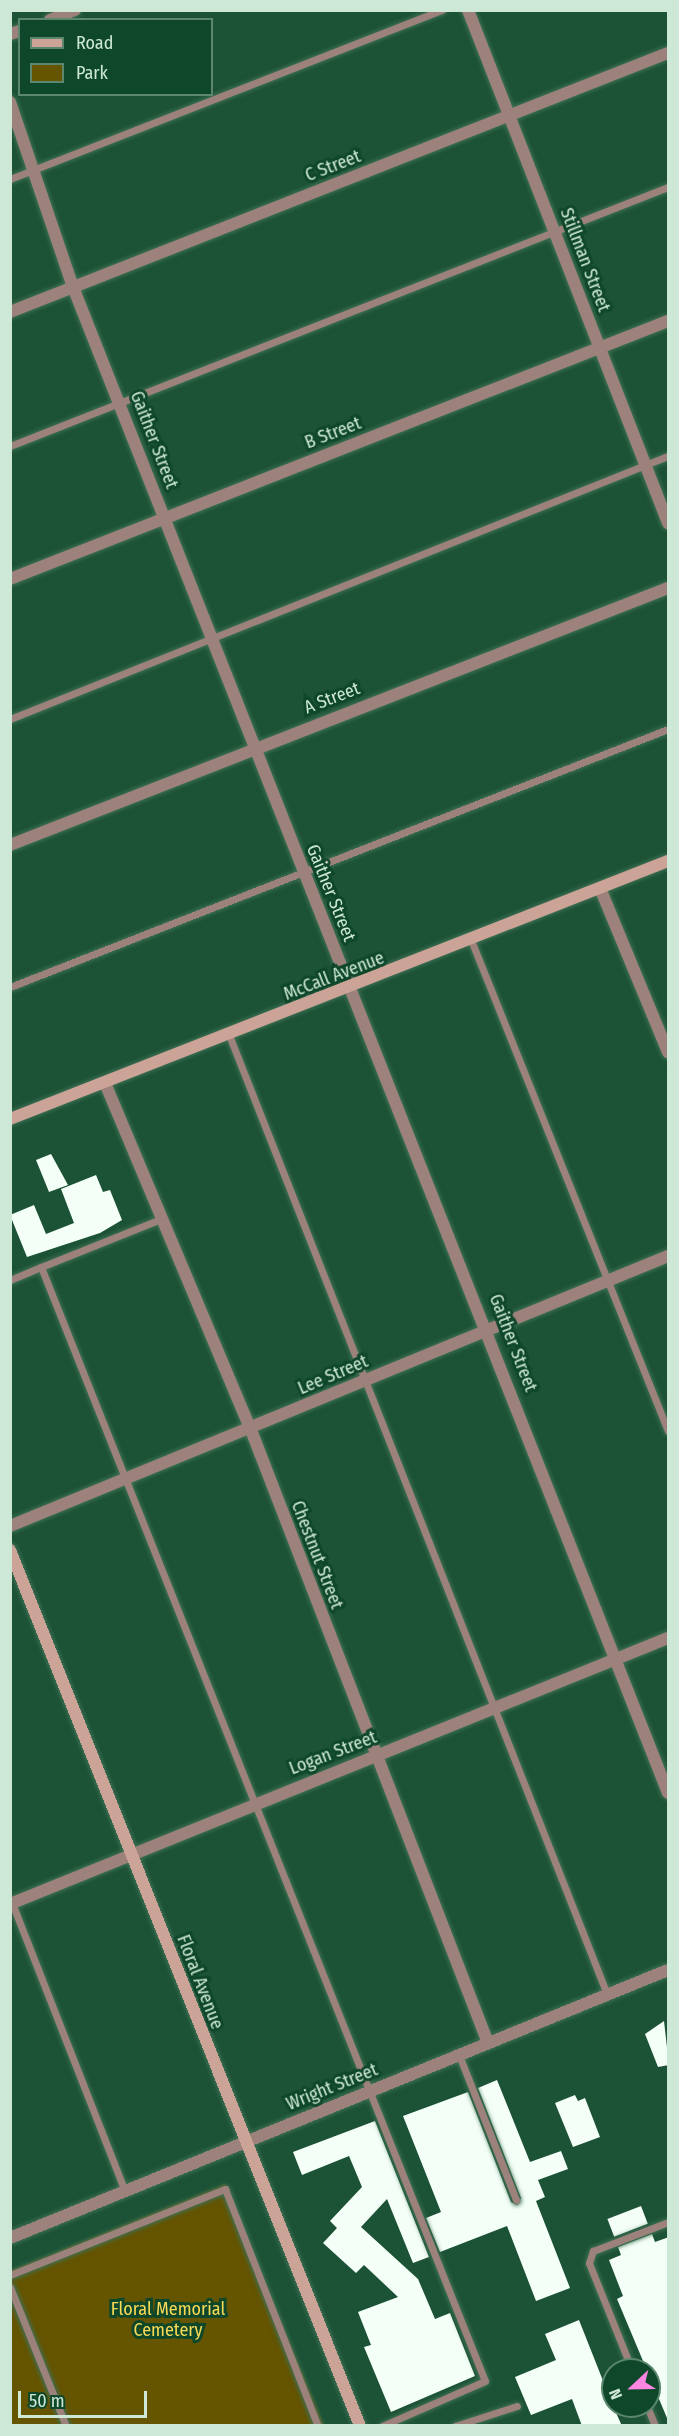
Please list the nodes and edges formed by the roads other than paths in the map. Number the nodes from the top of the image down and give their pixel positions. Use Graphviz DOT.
graph roads {
  1 [pos="75,10"];
  2 [pos="442,10"];
  3 [pos="468,10"];
  4 [pos="55,18"];
  5 [pos="669,53"];
  6 [pos="10,102"];
  7 [pos="510,117"];
  8 [pos="37,169"];
  9 [pos="10,179"];
  10 [pos="669,187"];
  11 [pos="555,232"];
  12 [pos="73,287"];
  13 [pos="10,312"];
  14 [pos="669,321"];
  15 [pos="599,348"];
  16 [pos="120,402"];
  17 [pos="10,446"];
  18 [pos="669,456"];
  19 [pos="646,465"];
  20 [pos="164,518"];
  21 [pos="669,523"];
  22 [pos="10,579"];
  23 [pos="669,588"];
  24 [pos="213,638"];
  25 [pos="10,719"];
  26 [pos="669,729"];
  27 [pos="253,747"];
  28 [pos="10,845"];
  29 [pos="669,861"];
  30 [pos="303,870"];
  31 [pos="600,888"];
  32 [pos="471,940"];
  33 [pos="10,987"];
  34 [pos="351,990"];
  35 [pos="229,1035"];
  36 [pos="669,1052"];
  37 [pos="105,1083"];
  38 [pos="10,1119"];
  39 [pos="160,1219"];
  40 [pos="669,1256"];
  41 [pos="41,1268"];
  42 [pos="10,1280"];
  43 [pos="606,1280"];
  44 [pos="489,1330"];
  45 [pos="363,1381"];
  46 [pos="250,1430"];
  47 [pos="669,1431"];
  48 [pos="124,1479"];
  49 [pos="10,1526"];
  50 [pos="10,1550"];
  51 [pos="669,1638"];
  52 [pos="616,1659"];
  53 [pos="494,1710"];
  54 [pos="375,1757"];
  55 [pos="669,1793"];
  56 [pos="254,1802"];
  57 [pos="131,1855"];
  58 [pos="11,1903"];
  59 [pos="669,1970"];
  60 [pos="607,1994"];
  61 [pos="488,2043"];
  62 [pos="459,2055"];
  63 [pos="370,2090"];
  64 [pos="244,2143"];
  65 [pos="125,2191"];
  66 [pos="516,2200"];
  67 [pos="669,2222"];
  68 [pos="10,2238"];
  69 [pos="10,2275"];
  70 [pos="10,2287"];
  71 [pos="627,2358"];
  72 [pos="517,2406"];
  73 [pos="66,2426"];
  74 [pos="318,2426"];
  75 [pos="360,2426"];
  76 [pos="381,2426"];
  77 [pos="455,2426"];
  1 -- 4 [label="street"];
  2 -- 8 [label="lane"];
  3 -- 7 [label="street, Stillman Street"];
  5 -- 7 [label="street, C Street"];
  6 -- 8 [label="street, Gaither Street"];
  7 -- 11 [label="street, Stillman Street"];
  7 -- 12 [label="street, C Street"];
  8 -- 9 [label="lane"];
  8 -- 12 [label="street, Gaither Street"];
  10 -- 11 [label="lane"];
  11 -- 15 [label="street, Stillman Street"];
  11 -- 16 [label="lane"];
  12 -- 13 [label="street, C Street"];
  12 -- 16 [label="street, Gaither Street"];
  14 -- 15 [label="street, B Street"];
  15 -- 19 [label="street, Stillman Street"];
  15 -- 20 [label="street, B Street"];
  16 -- 17 [label="lane"];
  16 -- 20 [label="street, Gaither Street"];
  18 -- 19 [label="lane"];
  19 -- 21 [label="street, Stillman Street"];
  19 -- 24 [label="lane"];
  20 -- 22 [label="street, B Street"];
  20 -- 24 [label="street, Gaither Street"];
  23 -- 27 [label="street, A Street"];
  24 -- 25 [label="lane"];
  24 -- 27 [label="street, Gaither Street"];
  26 -- 30 [label="lane"];
  27 -- 28 [label="street, A Street"];
  27 -- 30 [label="street, Gaither Street"];
  29 -- 31 [label="main road, McCall Avenue"];
  30 -- 33 [label="lane"];
  30 -- 34 [label="street, Gaither Street"];
  31 -- 32 [label="main road, McCall Avenue"];
  31 -- 36 [label="street"];
  32 -- 34 [label="main road, McCall Avenue"];
  32 -- 43 [label="lane"];
  34 -- 35 [label="main road, McCall Avenue"];
  34 -- 44 [label="street, Gaither Street"];
  35 -- 37 [label="main road, McCall Avenue"];
  35 -- 45 [label="lane"];
  37 -- 38 [label="main road, McCall Avenue"];
  37 -- 39 [label="street, Chestnut Street"];
  39 -- 41 [label="lane"];
  39 -- 46 [label="street, Chestnut Street"];
  40 -- 43 [label="street, Lee Street"];
  41 -- 42 [label="lane"];
  41 -- 48 [label="lane"];
  43 -- 44 [label="street, Lee Street"];
  43 -- 47 [label="lane"];
  44 -- 45 [label="street, Lee Street"];
  44 -- 52 [label="street, Gaither Street"];
  45 -- 46 [label="street, Lee Street"];
  45 -- 53 [label="lane"];
  46 -- 48 [label="street, Lee Street"];
  46 -- 54 [label="street, Chestnut Street"];
  48 -- 49 [label="street, Lee Street"];
  48 -- 56 [label="lane"];
  50 -- 57 [label="main road, Floral Avenue"];
  51 -- 52 [label="street, Logan Street"];
  52 -- 53 [label="street, Logan Street"];
  52 -- 55 [label="street, Gaither Street"];
  53 -- 54 [label="street, Logan Street"];
  53 -- 60 [label="lane"];
  54 -- 56 [label="street, Logan Street"];
  54 -- 61 [label="street, Chestnut Street"];
  56 -- 57 [label="street, Logan Street"];
  56 -- 63 [label="lane"];
  57 -- 58 [label="street, Logan Street"];
  57 -- 64 [label="main road, Floral Avenue"];
  58 -- 65 [label="lane"];
  59 -- 60 [label="street, Wright Street"];
  60 -- 61 [label="street, Wright Street"];
  61 -- 62 [label="street, Wright Street"];
  62 -- 63 [label="street, Wright Street"];
  62 -- 66 [label="lane"];
  63 -- 64 [label="street, Wright Street"];
  63 -- 76 [label="lane"];
  64 -- 65 [label="street, Wright Street"];
  64 -- 75 [label="main road, Floral Avenue"];
  65 -- 68 [label="street, Wright Street"];
  67 -- 71 [label="lane"];
  69 -- 74 [label="lane"];
  70 -- 73 [label="lane"];
  72 -- 77 [label="lane"];
}
